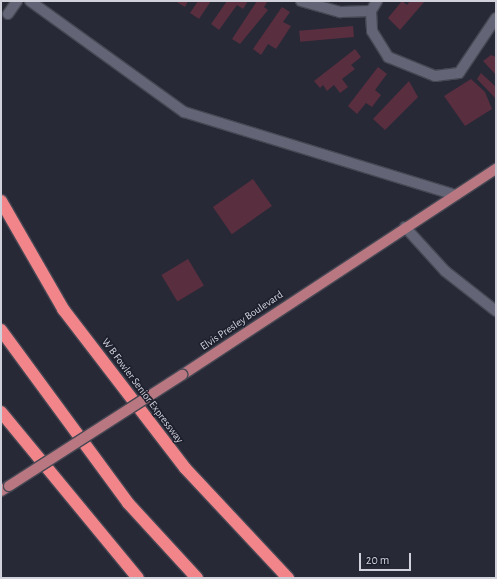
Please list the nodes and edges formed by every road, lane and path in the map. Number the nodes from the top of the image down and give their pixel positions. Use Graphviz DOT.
graph roads {
  1 [pos="17,1"];
  2 [pos="30,1"];
  3 [pos="301,1"];
  4 [pos="377,1"];
  5 [pos="371,11"];
  6 [pos="8,14"];
  7 [pos="496,18"];
  8 [pos="496,169"];
  9 [pos="456,195"];
  10 [pos="1,201"];
  11 [pos="405,227"];
  12 [pos="496,311"];
  13 [pos="1,330"];
  14 [pos="1,412"];
  15 [pos="5,488"];
  16 [pos="138,578"];
  17 [pos="197,578"];
  18 [pos="288,578"];
  1 -- 6 [label="street"];
  2 -- 9 [label="street"];
  3 -- 5 [label="street"];
  4 -- 5 [label="street"];
  5 -- 7 [label="street"];
  8 -- 9 [label="main road, Elvis Presley Boulevard"];
  9 -- 11 [label="main road, Elvis Presley Boulevard"];
  10 -- 18 [label="highway, W B Fowler Senior Expressway"];
  11 -- 12 [label="street"];
  11 -- 15 [label="main road, Elvis Presley Boulevard, bridge"];
  13 -- 17 [label="highway"];
  14 -- 16 [label="highway"];
}
